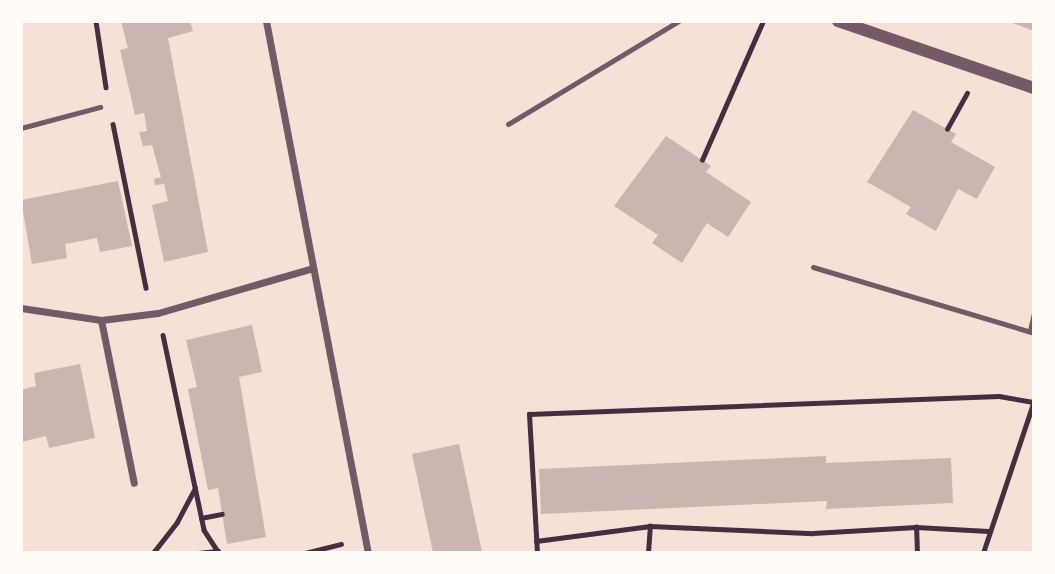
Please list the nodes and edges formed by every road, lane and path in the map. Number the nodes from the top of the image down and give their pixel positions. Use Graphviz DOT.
graph roads {
  1 [pos="96,21"];
  2 [pos="266,21"];
  3 [pos="679,21"];
  4 [pos="763,21"];
  5 [pos="838,21"];
  6 [pos="981,70"];
  7 [pos="1034,88"];
  8 [pos="110,106"];
  9 [pos="100,107"];
  10 [pos="508,124"];
  11 [pos="21,128"];
  12 [pos="947,129"];
  13 [pos="702,160"];
  14 [pos="813,267"];
  15 [pos="313,268"];
  16 [pos="146,288"];
  17 [pos="21,308"];
  18 [pos="1034,312"];
  19 [pos="158,313"];
  20 [pos="101,320"];
  21 [pos="1032,332"];
  22 [pos="1034,401"];
  23 [pos="134,483"];
  24 [pos="195,487"];
  25 [pos="222,514"];
  26 [pos="201,518"];
  27 [pos="650,526"];
  28 [pos="916,527"];
  29 [pos="988,530"];
  30 [pos="365,537"];
  31 [pos="536,541"];
  32 [pos="218,552"];
  33 [pos="153,553"];
  34 [pos="198,553"];
  35 [pos="305,553"];
  36 [pos="368,553"];
  37 [pos="537,553"];
  38 [pos="648,553"];
  39 [pos="917,553"];
  40 [pos="982,553"];
  1 -- 8 [label="path"];
  2 -- 15 [label="street"];
  3 -- 10 [label="lane"];
  4 -- 13 [label="path"];
  5 -- 6 [label="street"];
  6 -- 7 [label="street"];
  6 -- 12 [label="path"];
  8 -- 9 [label="path"];
  8 -- 16 [label="path"];
  9 -- 11 [label="lane"];
  14 -- 21 [label="lane"];
  15 -- 19 [label="street"];
  15 -- 30 [label="street"];
  17 -- 20 [label="street"];
  18 -- 21 [label="lane"];
  19 -- 20 [label="street"];
  19 -- 24 [label="path"];
  20 -- 23 [label="street"];
  22 -- 29 [label="path"];
  22 -- 31 [label="path"];
  24 -- 26 [label="path"];
  24 -- 33 [label="path"];
  25 -- 26 [label="path"];
  26 -- 32 [label="path"];
  27 -- 28 [label="path"];
  27 -- 31 [label="path"];
  27 -- 38 [label="path"];
  28 -- 29 [label="path"];
  28 -- 39 [label="path"];
  29 -- 40 [label="path"];
  30 -- 35 [label="path"];
  30 -- 36 [label="street"];
  31 -- 37 [label="path"];
  32 -- 34 [label="path"];
}
